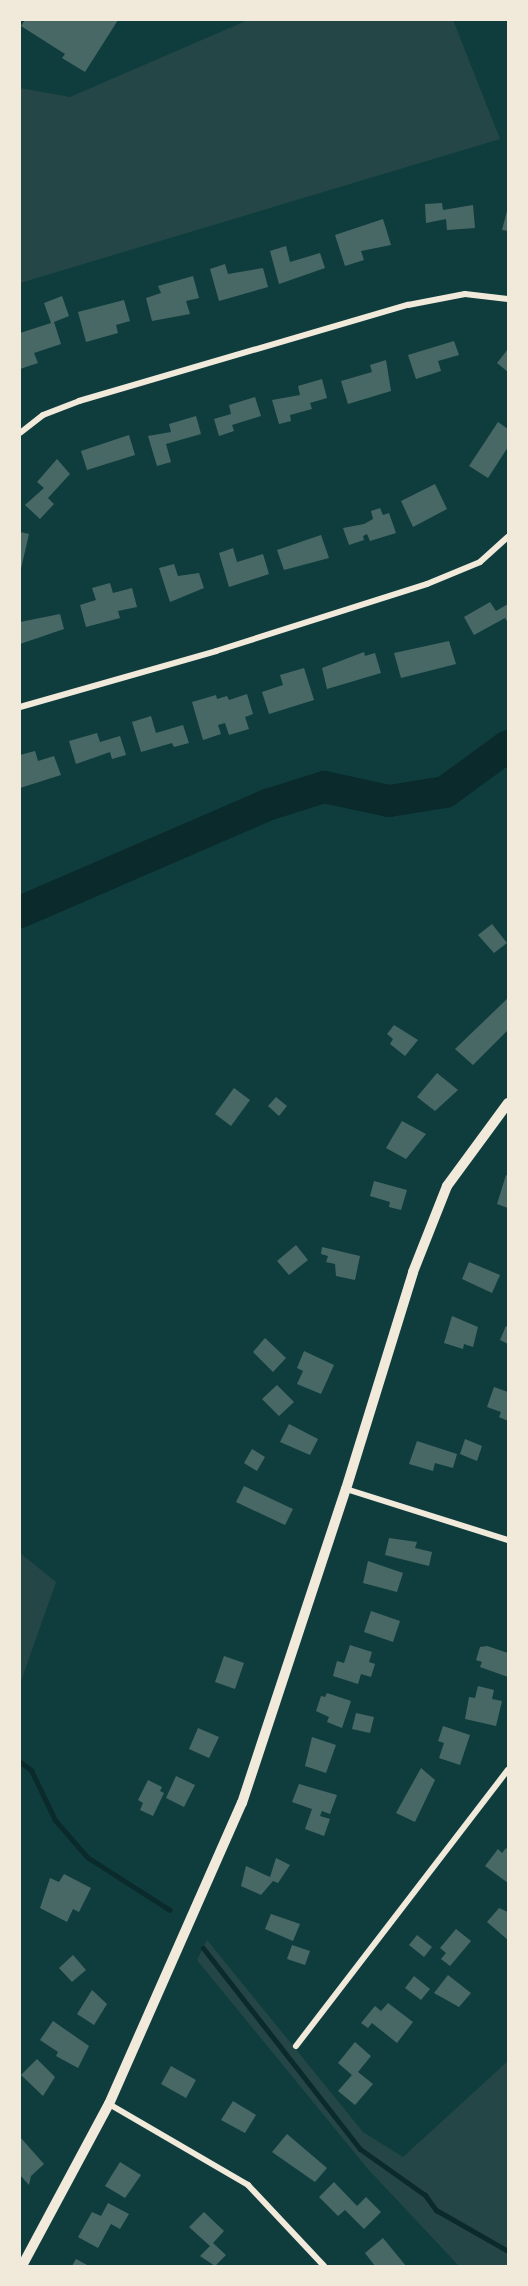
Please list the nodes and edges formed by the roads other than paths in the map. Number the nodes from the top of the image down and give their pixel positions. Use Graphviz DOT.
graph roads {
  1 [pos="508,299"];
  2 [pos="20,434"];
  3 [pos="508,537"];
  4 [pos="20,707"];
  5 [pos="508,1103"];
  6 [pos="346,1489"];
  7 [pos="508,1540"];
  8 [pos="508,1770"];
  9 [pos="296,2046"];
  10 [pos="109,2104"];
  11 [pos="22,2266"];
  12 [pos="324,2266"];
  1 -- 2 [label="street"];
  3 -- 4 [label="street"];
  5 -- 6 [label="street"];
  6 -- 7 [label="street"];
  6 -- 10 [label="street"];
  8 -- 9 [label="street"];
  10 -- 11 [label="street"];
  10 -- 12 [label="street"];
}
